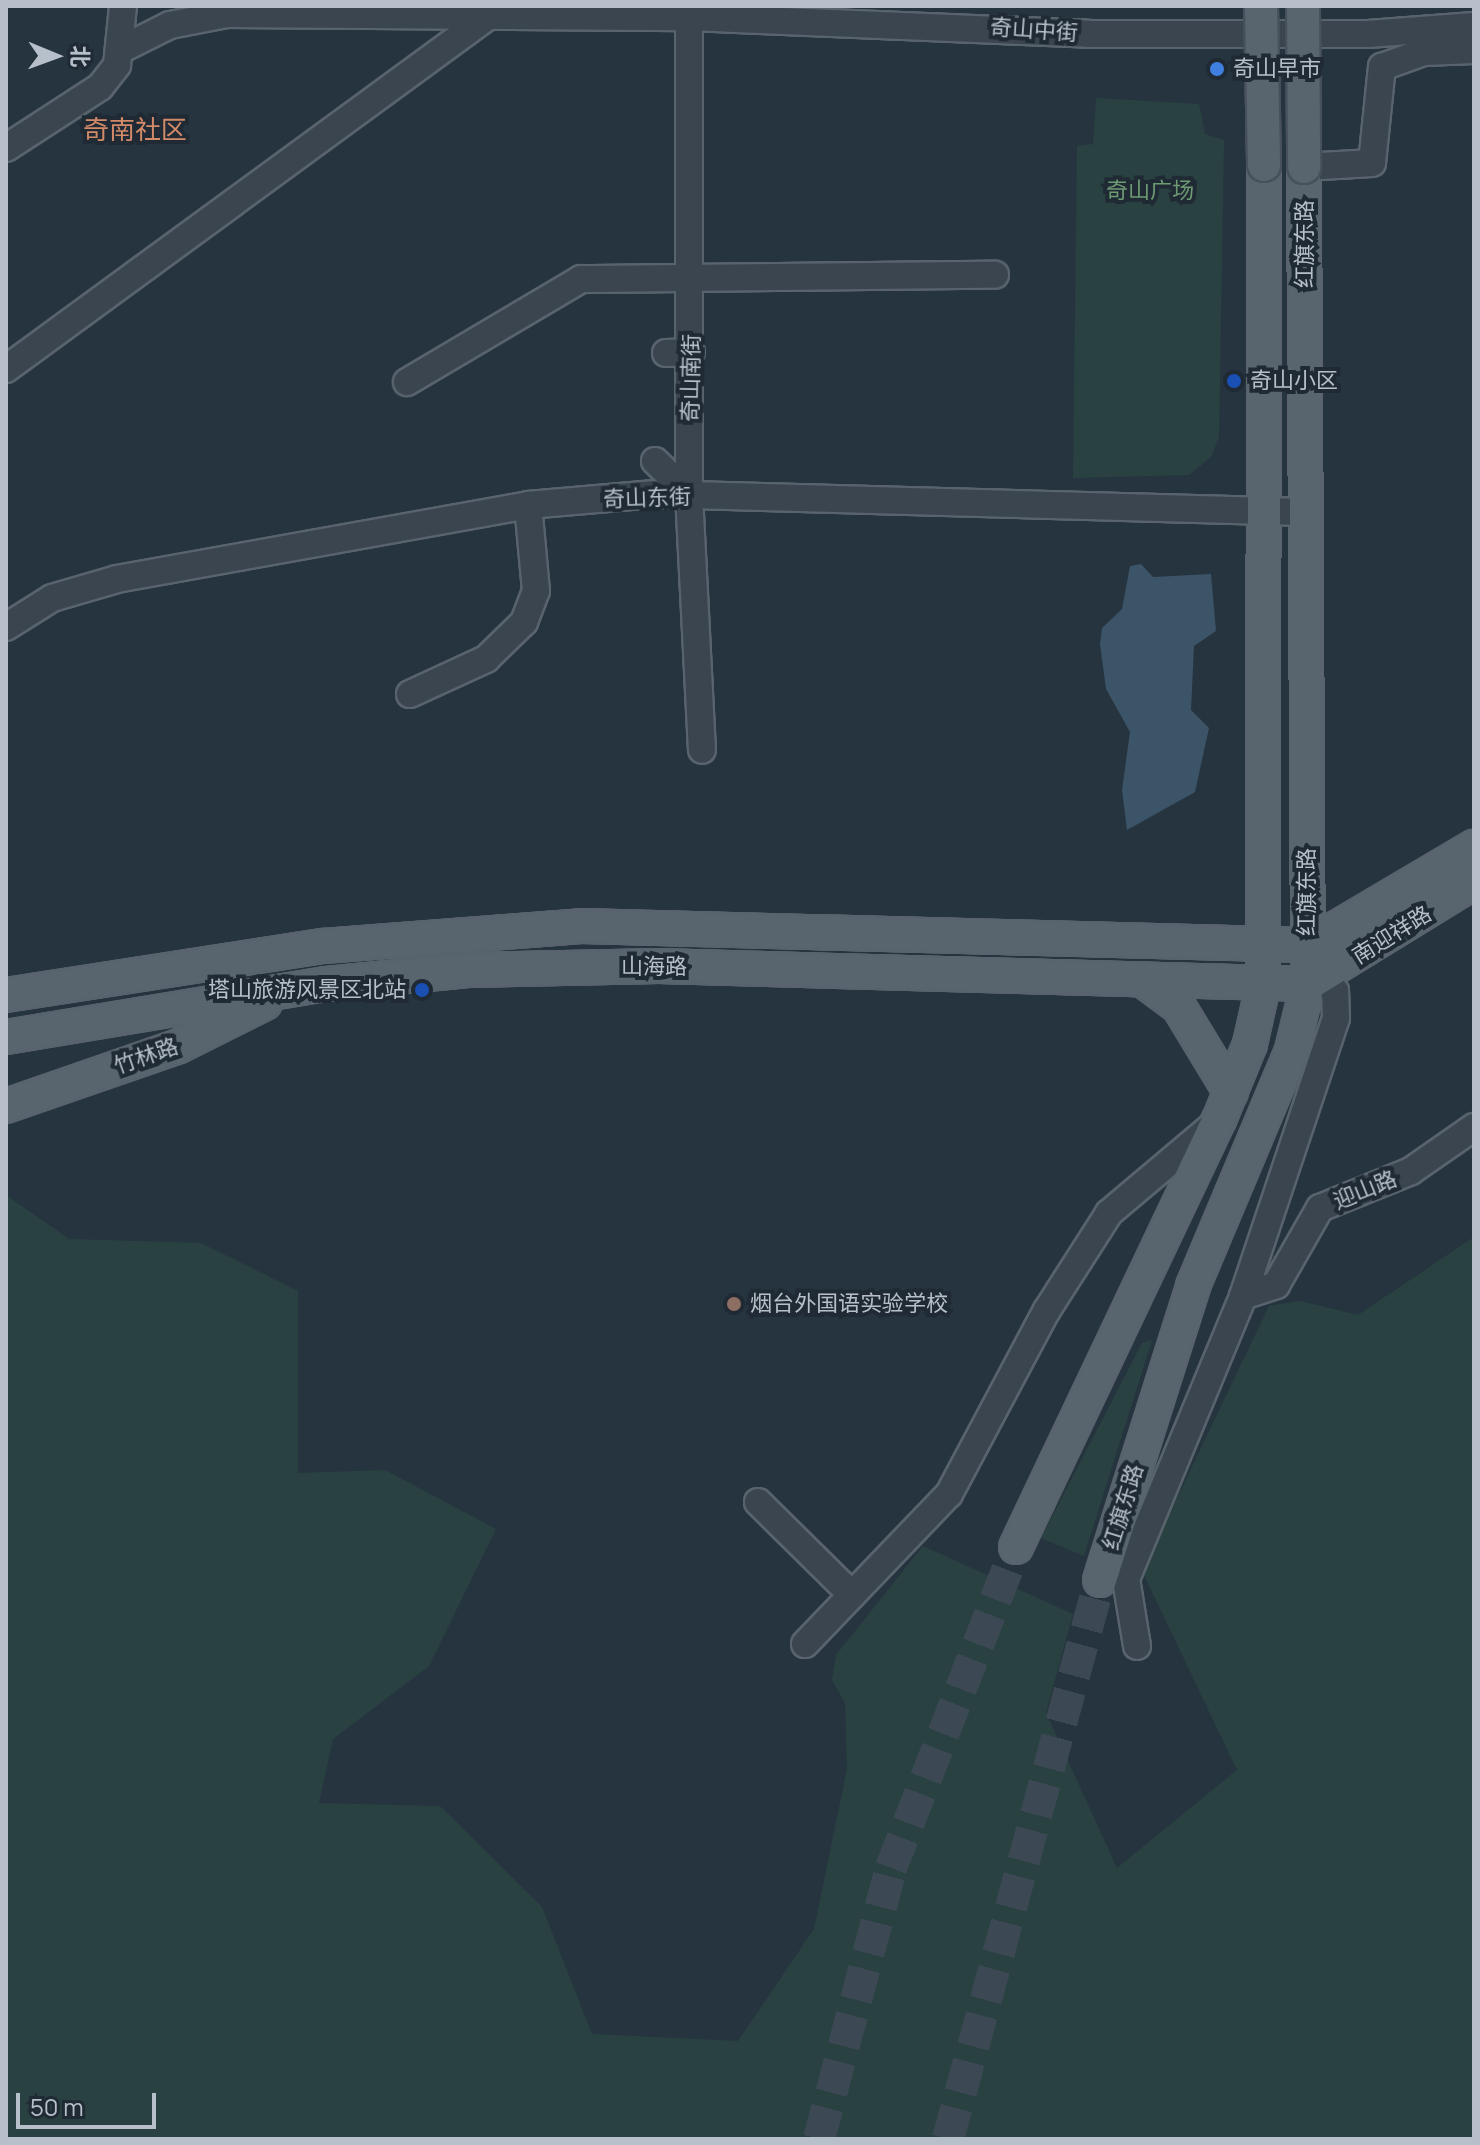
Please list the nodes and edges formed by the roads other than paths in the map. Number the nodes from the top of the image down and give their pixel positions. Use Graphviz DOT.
graph roads {
  1 [pos="123,6"];
  2 [pos="1261,6"];
  3 [pos="1303,6"];
  4 [pos="227,10"];
  5 [pos="689,12"];
  6 [pos="487,17"];
  7 [pos="1474,26"];
  8 [pos="120,50"];
  9 [pos="1474,50"];
  10 [pos="6,148"];
  11 [pos="1304,167"];
  12 [pos="995,275"];
  13 [pos="695,277"];
  14 [pos="6,369"];
  15 [pos="407,382"];
  16 [pos="655,461"];
  17 [pos="689,494"];
  18 [pos="528,505"];
  19 [pos="1262,512"];
  20 [pos="1305,512"];
  21 [pos="6,627"];
  22 [pos="410,694"];
  23 [pos="702,750"];
  24 [pos="1474,847"];
  25 [pos="1474,882"];
  26 [pos="1308,945"];
  27 [pos="1263,946"];
  28 [pos="1144,981"];
  29 [pos="1308,984"];
  30 [pos="1263,986"];
  31 [pos="280,992"];
  32 [pos="6,995"];
  33 [pos="6,1037"];
  34 [pos="6,1106"];
  35 [pos="1225,1107"];
  36 [pos="1474,1127"];
  37 [pos="1243,1296"];
  38 [pos="758,1502"];
  39 [pos="1016,1547"];
  40 [pos="1100,1580"];
  41 [pos="852,1595"];
  42 [pos="805,1644"];
  43 [pos="1137,1646"];
  1 -- 8 [label="street"];
  2 -- 19 [label="main road, 红旗东路, bridge"];
  3 -- 11 [label="main road, 红旗东路, bridge"];
  4 -- 6 [label="street, 奇山中街"];
  4 -- 8 [label="street, 奇山中街"];
  5 -- 6 [label="street, 奇山中街"];
  5 -- 7 [label="street, 奇山中街"];
  5 -- 13 [label="street, 奇山南街"];
  6 -- 14 [label="street"];
  8 -- 10 [label="street"];
  9 -- 11 [label="street"];
  11 -- 20 [label="main road, 红旗东路"];
  12 -- 13 [label="street"];
  13 -- 15 [label="street"];
  13 -- 17 [label="street, 奇山南街"];
  16 -- 17 [label="street"];
  17 -- 18 [label="street, 奇山东街"];
  17 -- 19 [label="street, 奇山东街"];
  17 -- 23 [label="street, 奇山南街"];
  18 -- 21 [label="street, 奇山东街"];
  18 -- 22 [label="street"];
  19 -- 20 [label="street, 奇山东街"];
  19 -- 27 [label="main road, 红旗东路"];
  20 -- 26 [label="main road, 红旗东路"];
  24 -- 26 [label="main road, 南迎祥路"];
  25 -- 29 [label="main road, 南迎祥路"];
  26 -- 27 [label="main road, 山海路"];
  26 -- 29 [label="main road, 红旗东路"];
  27 -- 30 [label="main road, 红旗东路"];
  27 -- 32 [label="main road, 山海路"];
  28 -- 30 [label="main road, 山海路"];
  28 -- 31 [label="main road, 山海路"];
  28 -- 35 [label="main road"];
  29 -- 30 [label="main road, 山海路"];
  29 -- 37 [label="street"];
  29 -- 40 [label="main road, 红旗东路"];
  30 -- 35 [label="main road"];
  31 -- 33 [label="main road, 山海路"];
  31 -- 34 [label="main road, 竹林路"];
  35 -- 39 [label="main road"];
  35 -- 41 [label="street"];
  36 -- 37 [label="street, 迎山路"];
  37 -- 43 [label="street"];
  38 -- 41 [label="street"];
  41 -- 42 [label="street"];
}
